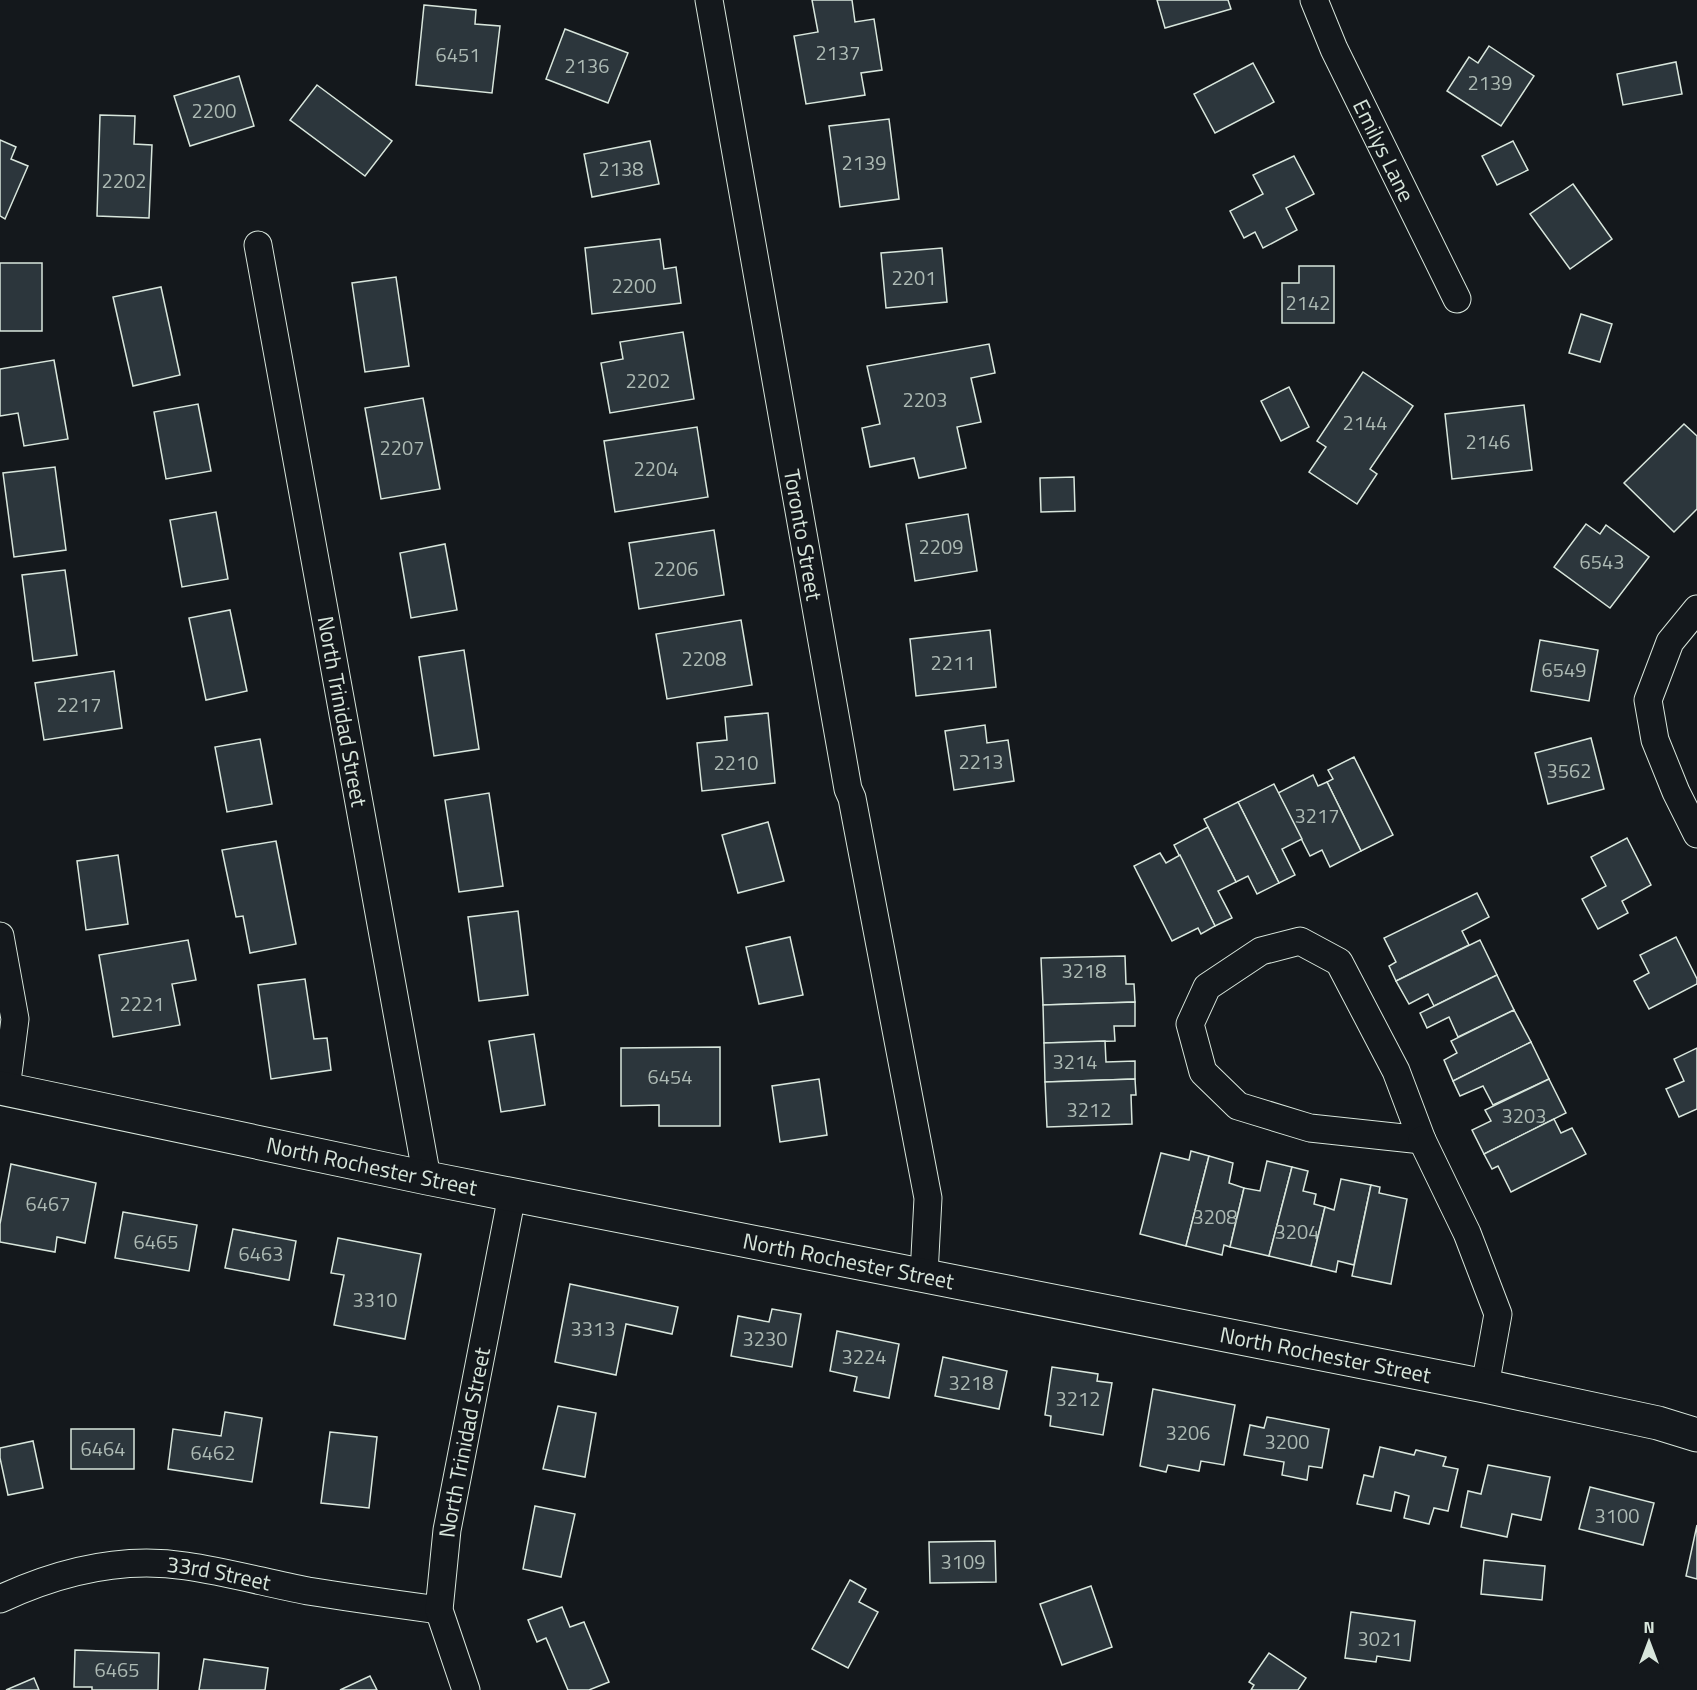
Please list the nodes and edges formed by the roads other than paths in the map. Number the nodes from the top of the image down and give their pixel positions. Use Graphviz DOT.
graph roads {
  1 [pos="709,0"];
  2 [pos="1314,0"];
  3 [pos="258,245"];
  4 [pos="1457,299"];
  5 [pos="1697,609"];
  6 [pos="1697,834"];
  7 [pos="0,936"];
  8 [pos="3,1089"];
  9 [pos="1422,1140"];
  10 [pos="428,1178"];
  11 [pos="512,1195"];
  12 [pos="924,1275"];
  13 [pos="1485,1386"];
  14 [pos="1697,1434"];
  15 [pos="0,1599"];
  16 [pos="439,1610"];
  17 [pos="466,1690"];
  1 -- 12 [label="street, Toronto Street"];
  2 -- 4 [label="street, Emilys Lane"];
  3 -- 10 [label="street, North Trinidad Street"];
  5 -- 6 [label="street"];
  7 -- 8 [label="street"];
  8 -- 10 [label="street, North Rochester Street"];
  9 -- 9 [label="street"];
  9 -- 13 [label="street"];
  10 -- 11 [label="street, North Rochester Street"];
  11 -- 12 [label="street, North Rochester Street"];
  11 -- 16 [label="street, North Trinidad Street"];
  12 -- 13 [label="street, North Rochester Street"];
  13 -- 14 [label="street, North Rochester Street"];
  15 -- 16 [label="street, 33rd Street"];
  16 -- 17 [label="street, North Trinidad Street"];
}
